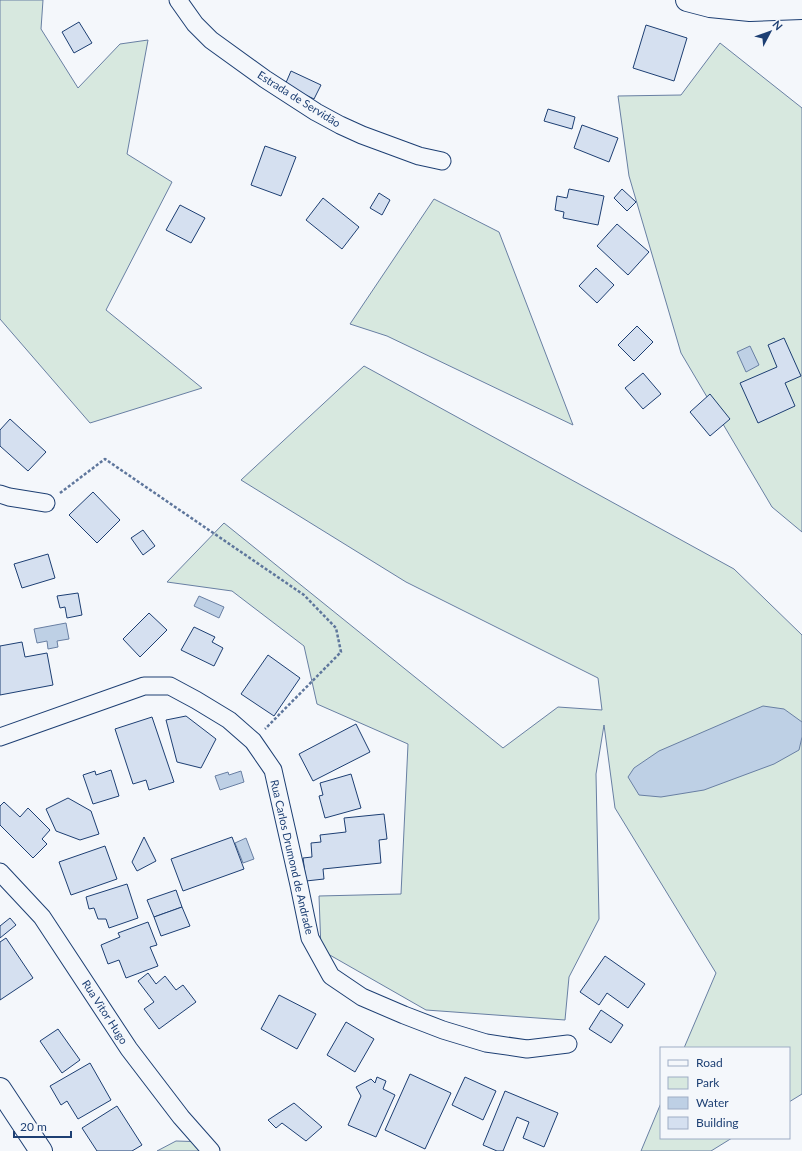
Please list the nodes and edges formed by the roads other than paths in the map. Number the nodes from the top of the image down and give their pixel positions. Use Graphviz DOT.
graph roads {
  1 [pos="178,0"];
  2 [pos="687,0"];
  3 [pos="802,8"];
  4 [pos="442,161"];
  5 [pos="0,494"];
  6 [pos="46,503"];
  7 [pos="0,737"];
  8 [pos="0,872"];
  9 [pos="568,1044"];
  10 [pos="0,1090"];
  11 [pos="41,1151"];
  12 [pos="211,1151"];
  1 -- 4 [label="street, Estrada de Servidão"];
  2 -- 3 [label="street"];
  5 -- 6 [label="street"];
  7 -- 9 [label="street, Rua Carlos Drumond de Andrade"];
  8 -- 12 [label="street, Rua Vitor Hugo"];
  10 -- 11 [label="street"];
}
